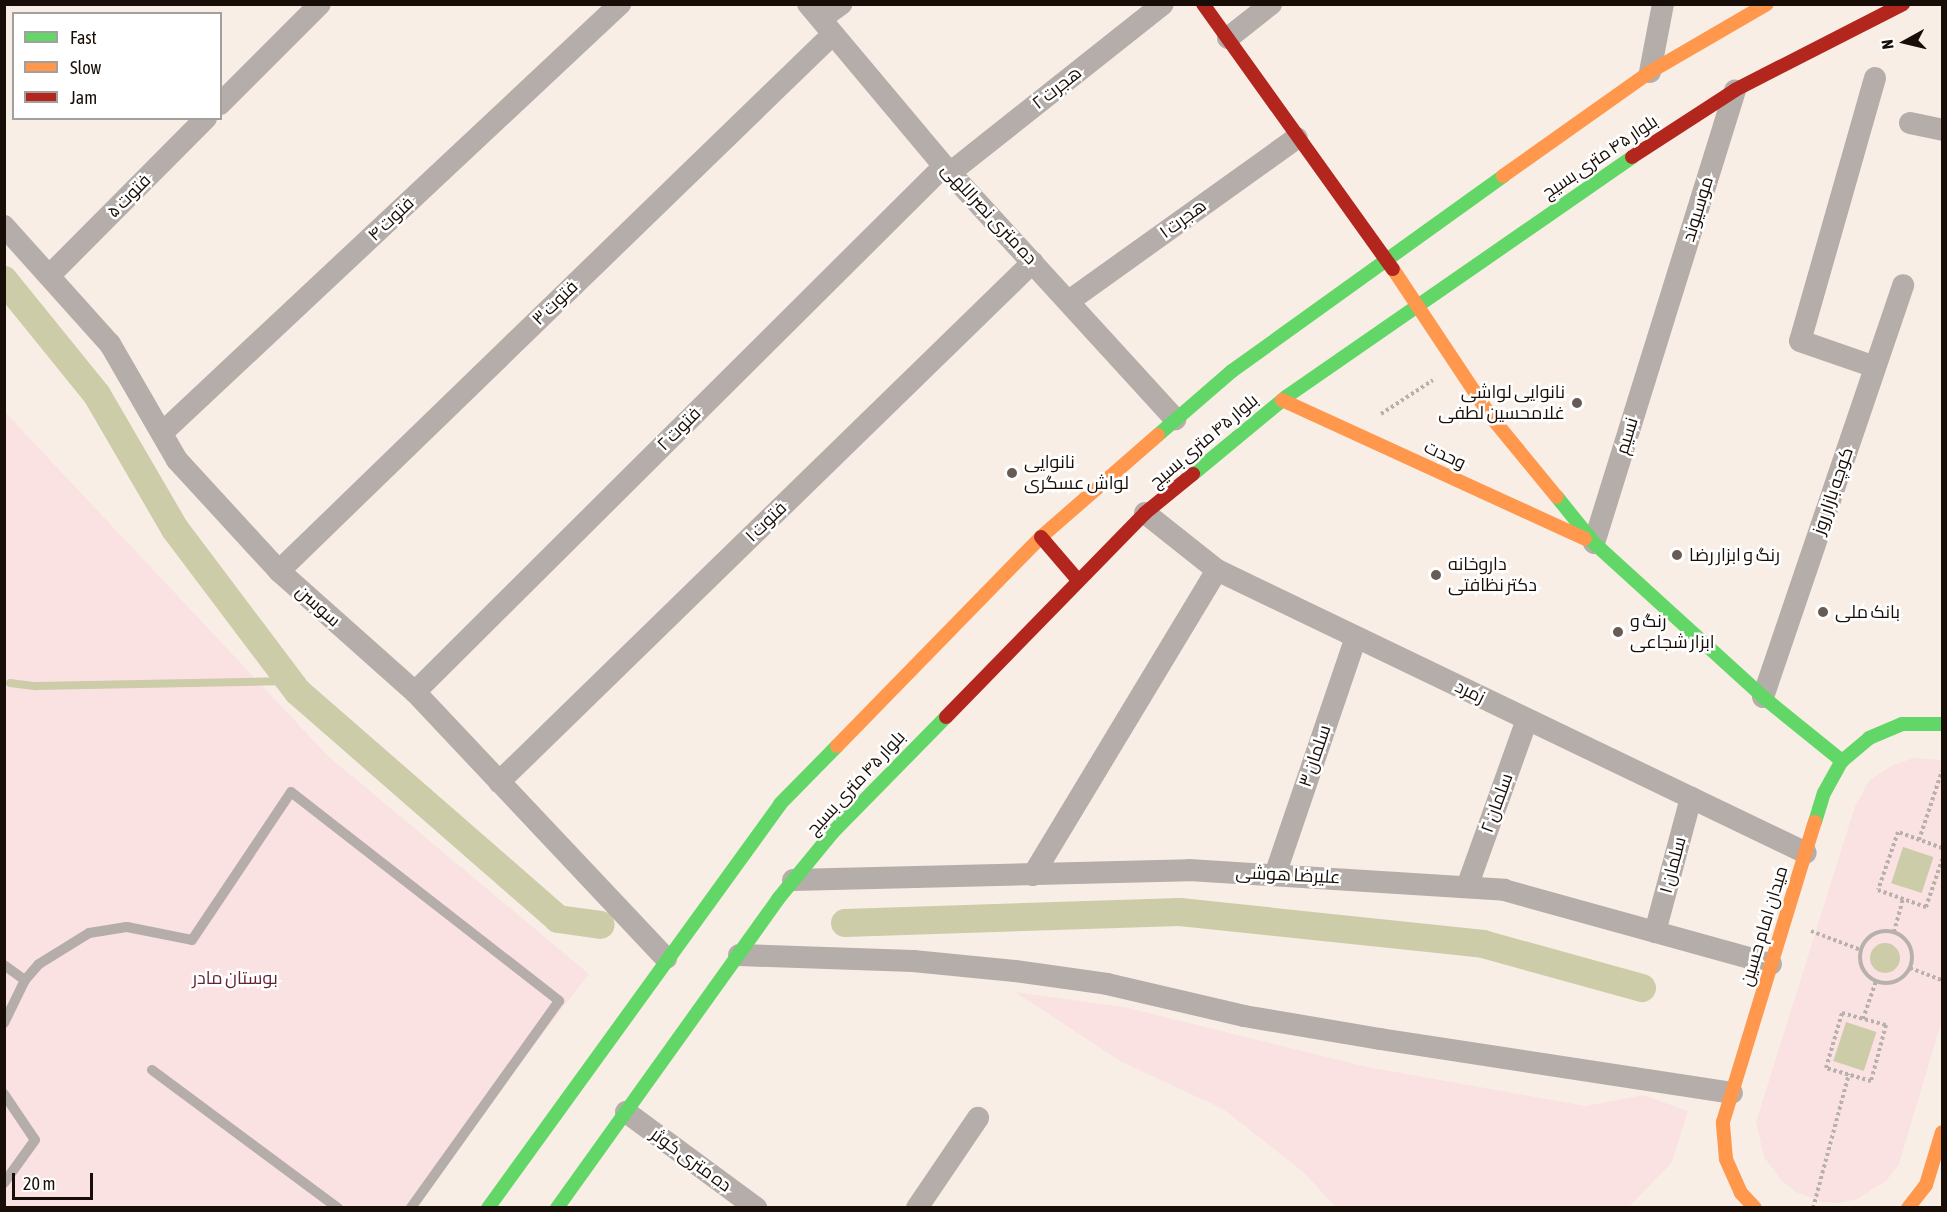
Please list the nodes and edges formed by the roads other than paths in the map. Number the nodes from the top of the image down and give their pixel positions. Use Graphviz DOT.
graph roads {
  1 [pos="320,4"];
  2 [pos="620,4"];
  3 [pos="841,4"];
  4 [pos="1163,4"];
  5 [pos="1203,4"];
  6 [pos="1271,4"];
  7 [pos="1663,4"];
  8 [pos="1767,4"];
  9 [pos="1903,4"];
  10 [pos="821,19"];
  11 [pos="1228,38"];
  12 [pos="1650,72"];
  13 [pos="1875,78"];
  14 [pos="1735,90"];
  15 [pos="222,102"];
  16 [pos="204,120"];
  17 [pos="1910,123"];
  18 [pos="1942,130"];
  19 [pos="1297,138"];
  20 [pos="947,169"];
  21 [pos="4,226"];
  22 [pos="1386,259"];
  23 [pos="1033,262"];
  24 [pos="51,274"];
  25 [pos="1903,285"];
  26 [pos="1069,301"];
  27 [pos="1416,305"];
  28 [pos="1661,328"];
  29 [pos="1875,367"];
  30 [pos="1282,400"];
  31 [pos="1176,419"];
  32 [pos="162,433"];
  33 [pos="1145,513"];
  34 [pos="1041,537"];
  35 [pos="1594,543"];
  36 [pos="1217,570"];
  37 [pos="279,571"];
  38 [pos="1077,579"];
  39 [pos="1356,637"];
  40 [pos="415,693"];
  41 [pos="1763,697"];
  42 [pos="1942,711"];
  43 [pos="1527,719"];
  44 [pos="1935,724"];
  45 [pos="1842,761"];
  46 [pos="499,782"];
  47 [pos="1691,798"];
  48 [pos="1806,853"];
  49 [pos="1033,875"];
  50 [pos="1275,875"];
  51 [pos="793,880"];
  52 [pos="1467,887"];
  53 [pos="1655,932"];
  54 [pos="739,955"];
  55 [pos="666,958"];
  56 [pos="1771,964"];
  57 [pos="4,965"];
  58 [pos="25,980"];
  59 [pos="4,1023"];
  60 [pos="152,1070"];
  61 [pos="1732,1093"];
  62 [pos="4,1094"];
  63 [pos="626,1112"];
  64 [pos="978,1118"];
  65 [pos="1942,1132"];
  66 [pos="4,1183"];
  67 [pos="1741,1193"];
  68 [pos="338,1208"];
  69 [pos="411,1208"];
  70 [pos="488,1208"];
  71 [pos="557,1208"];
  72 [pos="756,1208"];
  73 [pos="917,1208"];
  74 [pos="1732,1208"];
  75 [pos="1755,1208"];
  76 [pos="1908,1208"];
  1 -- 15 [label="street"];
  2 -- 32 [label="street, فتوت ۴"];
  3 -- 10 [label="street, فتوت ۳"];
  4 -- 20 [label="street, هجرت ۲"];
  5 -- 11 [label="main road"];
  6 -- 11 [label="street"];
  7 -- 12 [label="street"];
  8 -- 12 [label="main road, بلوار ۴۵ متری بسیج"];
  9 -- 14 [label="main road, بلوار ۴۵ متری بسیج"];
  10 -- 20 [label="street, ده متری نصراللهی"];
  10 -- 37 [label="street, فتوت ۳"];
  11 -- 19 [label="main road"];
  12 -- 22 [label="main road, بلوار ۴۵ متری بسیج"];
  13 -- 29 [label="street"];
  14 -- 27 [label="main road, بلوار ۴۵ متری بسیج"];
  14 -- 28 [label="street, موسیوند"];
  16 -- 24 [label="street, فتوت ۵"];
  17 -- 18 [label="street"];
  19 -- 22 [label="main road"];
  19 -- 26 [label="street, هجرت ۱"];
  20 -- 23 [label="street, ده متری نصراللهی"];
  20 -- 40 [label="street, فتوت ۲"];
  21 -- 24 [label="street, سوسن"];
  22 -- 27 [label="main road, وحدت"];
  22 -- 31 [label="main road, بلوار ۴۵ متری بسیج"];
  23 -- 26 [label="street, ده متری نصراللهی"];
  23 -- 46 [label="street, فتوت ۱"];
  24 -- 32 [label="street, سوسن"];
  25 -- 29 [label="street, کوچه بازار روز"];
  26 -- 31 [label="street, ده متری نصراللهی"];
  27 -- 30 [label="main road, بلوار ۴۵ متری بسیج"];
  27 -- 35 [label="main road, وحدت"];
  28 -- 35 [label="street, نسیم"];
  29 -- 41 [label="street, کوچه بازار روز"];
  30 -- 33 [label="main road, بلوار ۴۵ متری بسیج"];
  30 -- 35 [label="main road, وحدت"];
  31 -- 34 [label="main road, بلوار ۴۵ متری بسیج"];
  32 -- 37 [label="street, سوسن"];
  33 -- 36 [label="street, زمرد"];
  33 -- 38 [label="main road, بلوار ۴۵ متری بسیج"];
  34 -- 38 [label="main road"];
  34 -- 55 [label="main road, بلوار ۴۵ متری بسیج"];
  35 -- 41 [label="main road, وحدت"];
  36 -- 39 [label="street, زمرد"];
  36 -- 49 [label="street"];
  37 -- 40 [label="street, سوسن"];
  38 -- 51 [label="main road, بلوار ۴۵ متری بسیج"];
  39 -- 43 [label="street, زمرد"];
  39 -- 50 [label="street, سلمان ۳"];
  40 -- 46 [label="street, سوسن"];
  41 -- 45 [label="main road, وحدت"];
  42 -- 44 [label="main road"];
  43 -- 47 [label="street, زمرد"];
  43 -- 52 [label="street, سلمان ۲"];
  44 -- 45 [label="main road, میدان امام حسین"];
  45 -- 48 [label="main road, میدان امام حسین"];
  46 -- 55 [label="street, سوسن"];
  47 -- 48 [label="street, زمرد"];
  47 -- 53 [label="street, سلمان ۱"];
  48 -- 56 [label="main road, میدان امام حسین"];
  49 -- 50 [label="street, علیرضا هوشی"];
  49 -- 51 [label="street, علیرضا هوشی"];
  50 -- 52 [label="street, علیرضا هوشی"];
  51 -- 54 [label="main road, بلوار ۴۵ متری بسیج"];
  52 -- 53 [label="street, علیرضا هوشی"];
  53 -- 56 [label="street, علیرضا هوشی"];
  54 -- 61 [label="street"];
  54 -- 63 [label="main road, بلوار ۴۵ متری بسیج"];
  55 -- 70 [label="main road, بلوار ۴۵ متری بسیج"];
  56 -- 61 [label="main road, میدان امام حسین"];
  57 -- 58 [label="lane"];
  58 -- 59 [label="lane"];
  58 -- 69 [label="lane"];
  60 -- 68 [label="lane"];
  61 -- 67 [label="main road, میدان امام حسین"];
  62 -- 66 [label="lane"];
  63 -- 71 [label="main road, بلوار ۴۵ متری بسیج"];
  63 -- 72 [label="street, ده متری کوثر"];
  64 -- 73 [label="street"];
  65 -- 76 [label="main road"];
  67 -- 74 [label="main road"];
  67 -- 75 [label="main road, میدان امام حسین"];
}
